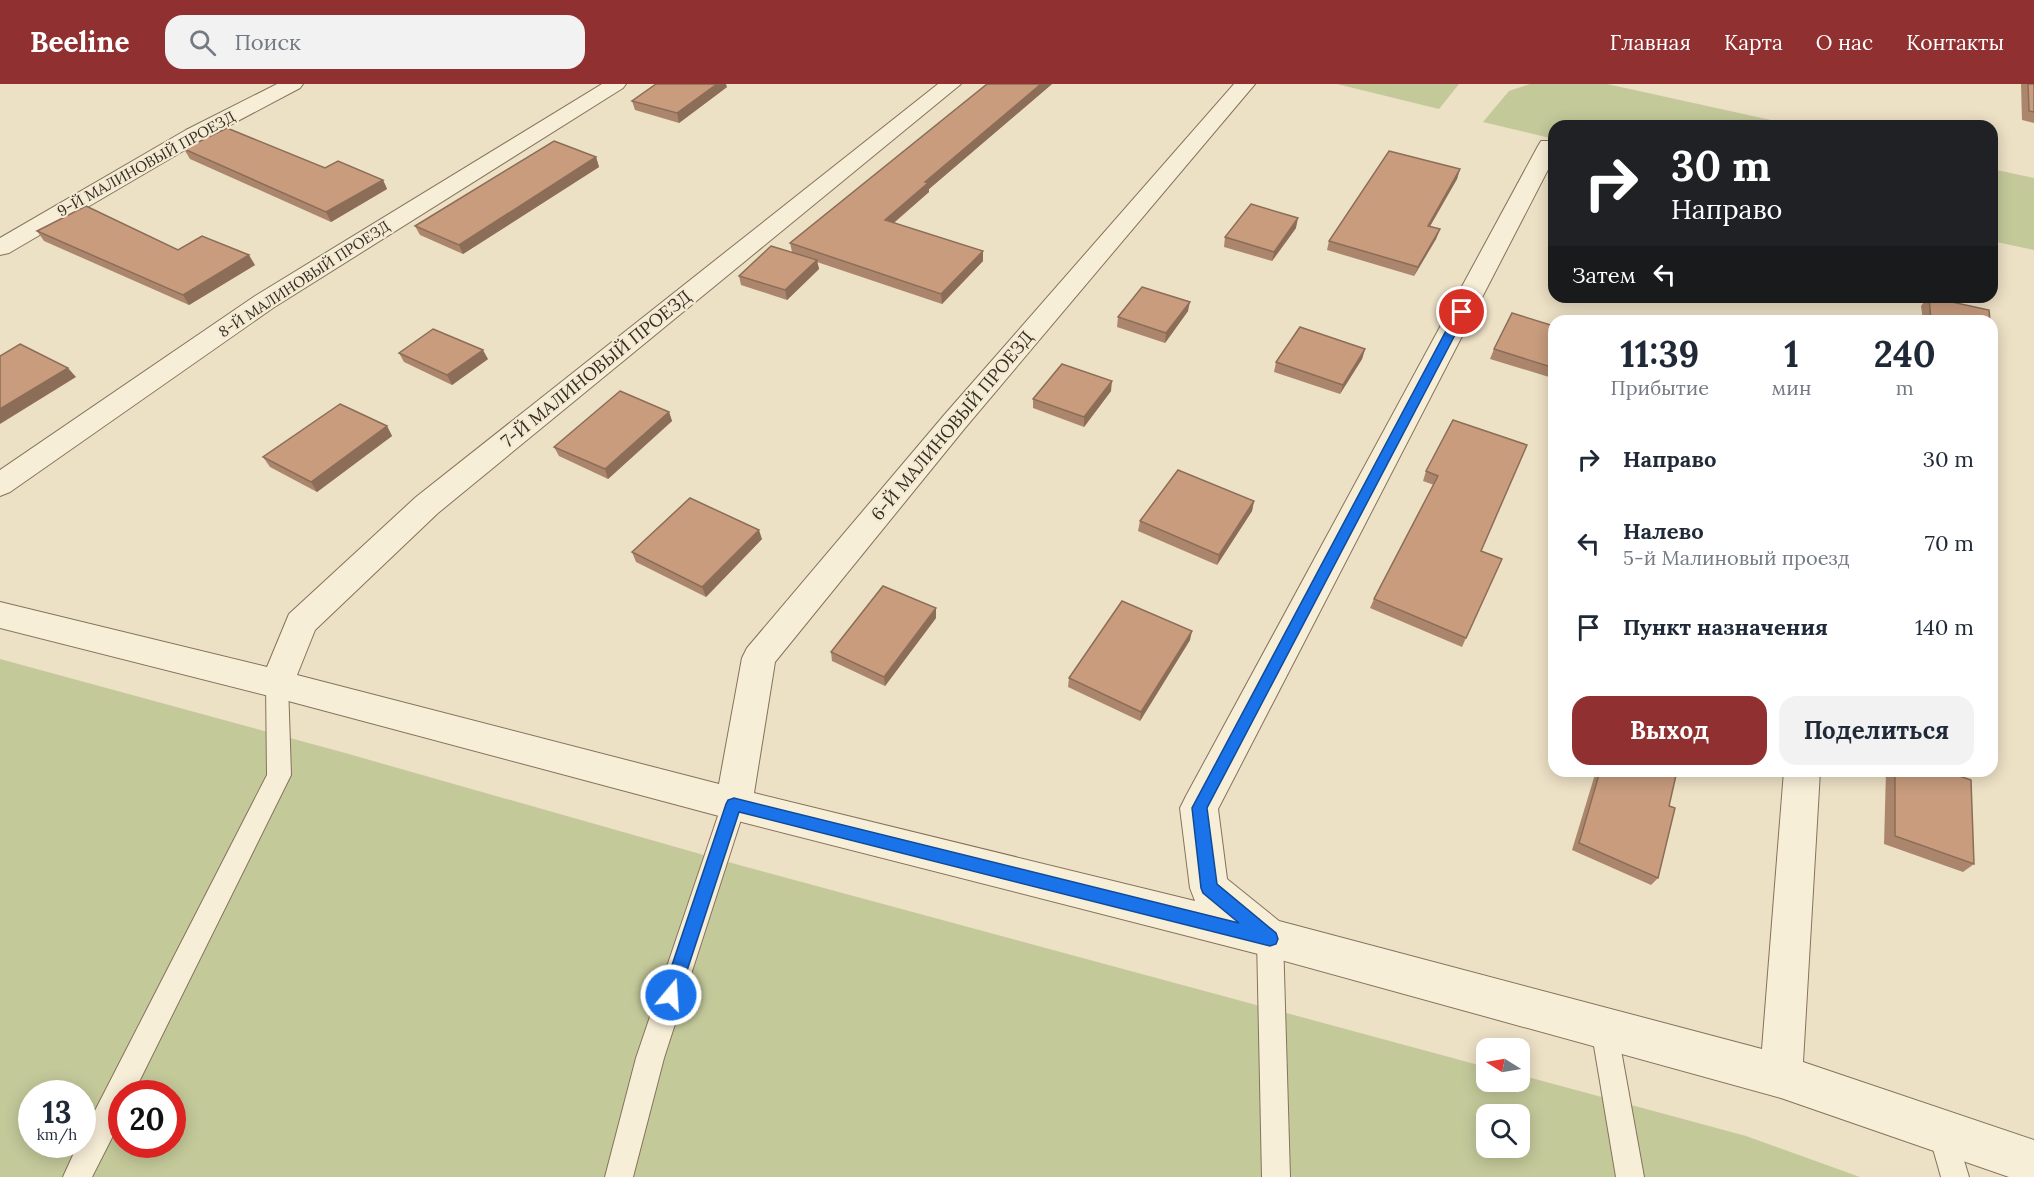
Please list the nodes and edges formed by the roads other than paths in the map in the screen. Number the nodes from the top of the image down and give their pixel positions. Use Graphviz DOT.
graph roads {
  1 [pos="293,84"];
  2 [pos="616,84"];
  3 [pos="951,84"];
  4 [pos="1245,84"];
  5 [pos="1548,148"];
  6 [pos="0,248"];
  7 [pos="0,484"];
  8 [pos="0,615"];
  9 [pos="277,684"];
  10 [pos="1802,777"];
  11 [pos="734,804"];
  12 [pos="1270,939"];
  13 [pos="1604,1028"];
  14 [pos="1781,1076"];
  15 [pos="1942,1131"];
  16 [pos="2034,1163"];
  17 [pos="77,1177"];
  18 [pos="619,1177"];
  19 [pos="1276,1177"];
  20 [pos="1630,1177"];
  21 [pos="1955,1177"];
  1 -- 6 [label="street, 9-Й МАЛИНОВЫЙ ПРОЕЗД"];
  2 -- 7 [label="street, 8-Й МАЛИНОВЫЙ ПРОЕЗД"];
  3 -- 9 [label="street, 7-Й МАЛИНОВЫЙ ПРОЕЗД"];
  4 -- 11 [label="street, 6-Й МАЛИНОВЫЙ ПРОЕЗД"];
  5 -- 12 [label="street"];
  8 -- 9 [label="street"];
  9 -- 11 [label="street"];
  9 -- 17 [label="lane"];
  10 -- 14 [label="street"];
  11 -- 12 [label="street"];
  11 -- 18 [label="lane"];
  12 -- 13 [label="street"];
  12 -- 19 [label="lane"];
  13 -- 14 [label="street"];
  13 -- 20 [label="lane"];
  14 -- 15 [label="street"];
  15 -- 16 [label="street"];
  15 -- 21 [label="lane"];
}
